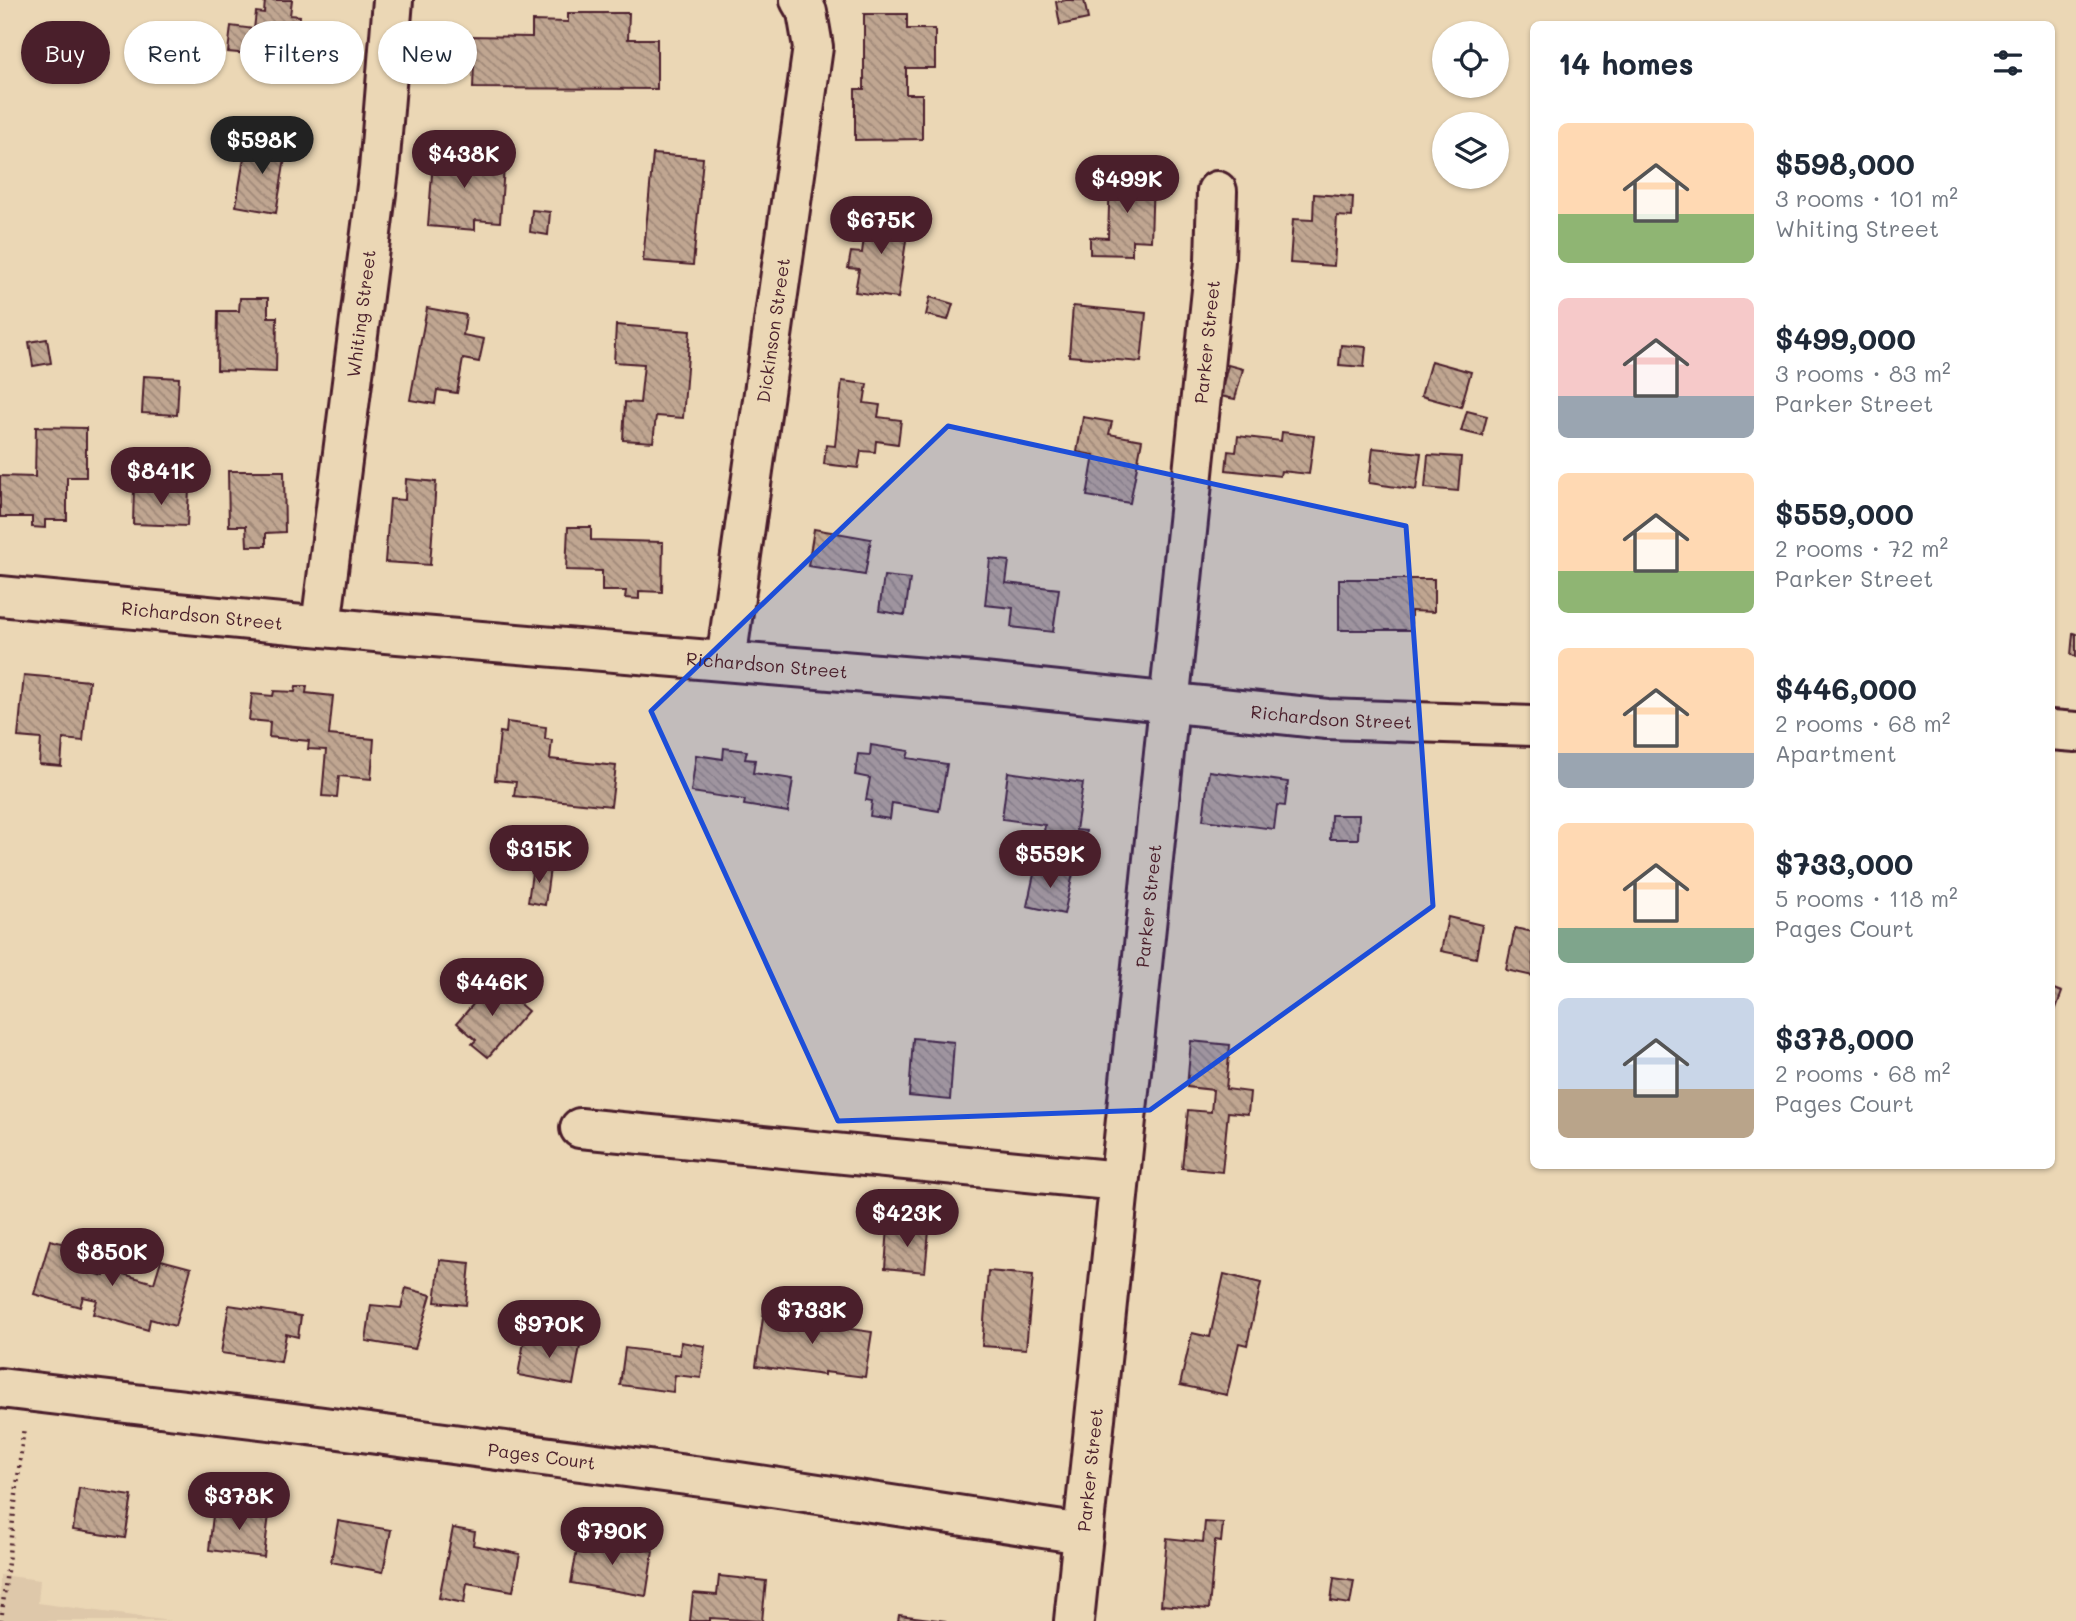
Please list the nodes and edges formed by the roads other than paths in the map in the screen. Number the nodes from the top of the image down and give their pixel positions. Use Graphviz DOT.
graph roads {
  1 [pos="393,0"];
  2 [pos="800,0"];
  3 [pos="1217,191"];
  4 [pos="0,596"];
  5 [pos="321,626"];
  6 [pos="726,661"];
  7 [pos="1168,702"];
  8 [pos="1530,726"];
  9 [pos="2055,730"];
  10 [pos="2076,732"];
  11 [pos="580,1128"];
  12 [pos="1119,1181"];
  13 [pos="14,1390"];
  14 [pos="1083,1534"];
  15 [pos="1074,1621"];
  1 -- 5 [label="street, Whiting Street"];
  2 -- 6 [label="street, Dickinson Street"];
  3 -- 7 [label="street, Parker Street"];
  4 -- 5 [label="street, Richardson Street"];
  5 -- 6 [label="street, Richardson Street"];
  6 -- 7 [label="street, Richardson Street"];
  7 -- 8 [label="street, Richardson Street"];
  7 -- 12 [label="street, Parker Street"];
  9 -- 10 [label="street"];
  11 -- 12 [label="street"];
  12 -- 14 [label="street, Parker Street"];
  13 -- 14 [label="street, Pages Court"];
  14 -- 15 [label="street, Parker Street"];
}
